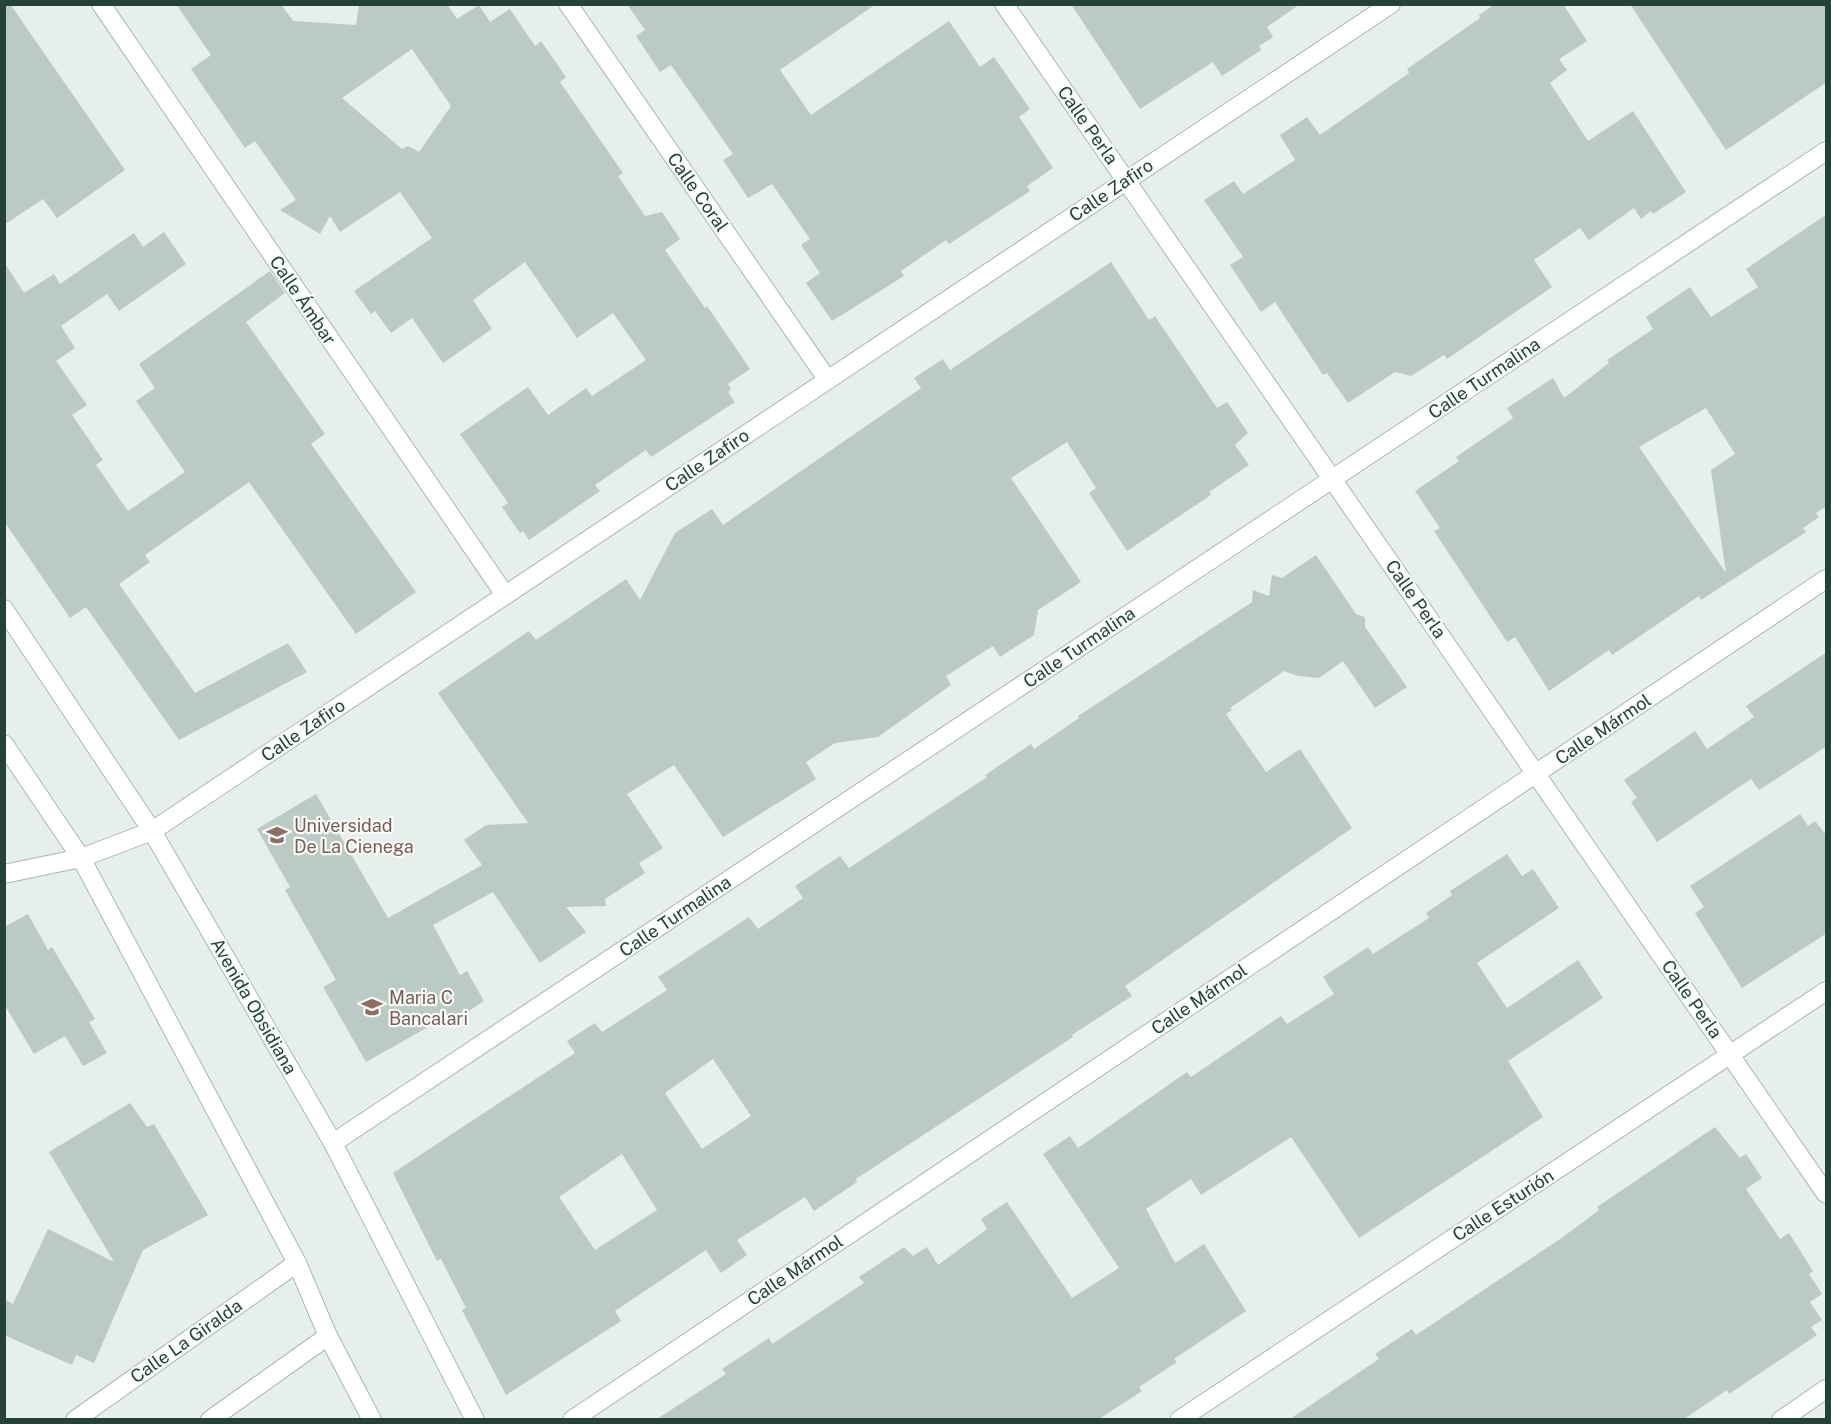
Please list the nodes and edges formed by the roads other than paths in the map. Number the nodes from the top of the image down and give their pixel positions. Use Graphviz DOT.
graph roads {
  1 [pos="101,4"];
  2 [pos="568,4"];
  3 [pos="1004,4"];
  4 [pos="1391,4"];
  5 [pos="1827,151"];
  6 [pos="1126,180"];
  7 [pos="827,379"];
  8 [pos="1332,478"];
  9 [pos="1827,579"];
  10 [pos="505,595"];
  11 [pos="4,609"];
  12 [pos="4,744"];
  13 [pos="1536,774"];
  14 [pos="152,831"];
  15 [pos="81,858"];
  16 [pos="4,874"];
  17 [pos="1827,991"];
  18 [pos="1730,1055"];
  19 [pos="333,1143"];
  20 [pos="1827,1194"];
  21 [pos="297,1263"];
  22 [pos="328,1336"];
  23 [pos="1827,1389"];
  24 [pos="75,1419"];
  25 [pos="210,1419"];
  26 [pos="372,1419"];
  27 [pos="475,1419"];
  28 [pos="572,1419"];
  29 [pos="1179,1419"];
  30 [pos="1781,1419"];
  1 -- 10 [label="street, Calle Ámbar"];
  2 -- 7 [label="street, Calle Coral"];
  3 -- 6 [label="street, Calle Perla"];
  4 -- 6 [label="street, Calle Zafiro"];
  5 -- 8 [label="street, Calle Turmalina"];
  6 -- 7 [label="street, Calle Zafiro"];
  6 -- 8 [label="street, Calle Perla"];
  7 -- 10 [label="street, Calle Zafiro"];
  8 -- 13 [label="street, Calle Perla"];
  8 -- 19 [label="street, Calle Turmalina"];
  9 -- 13 [label="street, Calle Mármol"];
  10 -- 14 [label="street, Calle Zafiro"];
  11 -- 14 [label="street, Avenida Obsidiana"];
  12 -- 15 [label="street"];
  13 -- 18 [label="street, Calle Perla"];
  13 -- 28 [label="street, Calle Mármol"];
  14 -- 15 [label="street, Calle Zafiro"];
  14 -- 19 [label="street, Avenida Obsidiana"];
  15 -- 16 [label="street, Calle Zafiro"];
  15 -- 21 [label="street"];
  17 -- 18 [label="street, Calle Esturión"];
  18 -- 20 [label="street, Calle Perla"];
  18 -- 29 [label="street, Calle Esturión"];
  19 -- 27 [label="street, Avenida Obsidiana"];
  21 -- 22 [label="street"];
  21 -- 24 [label="street, Calle La Giralda"];
  22 -- 25 [label="street"];
  22 -- 26 [label="street"];
  23 -- 30 [label="street"];
}
